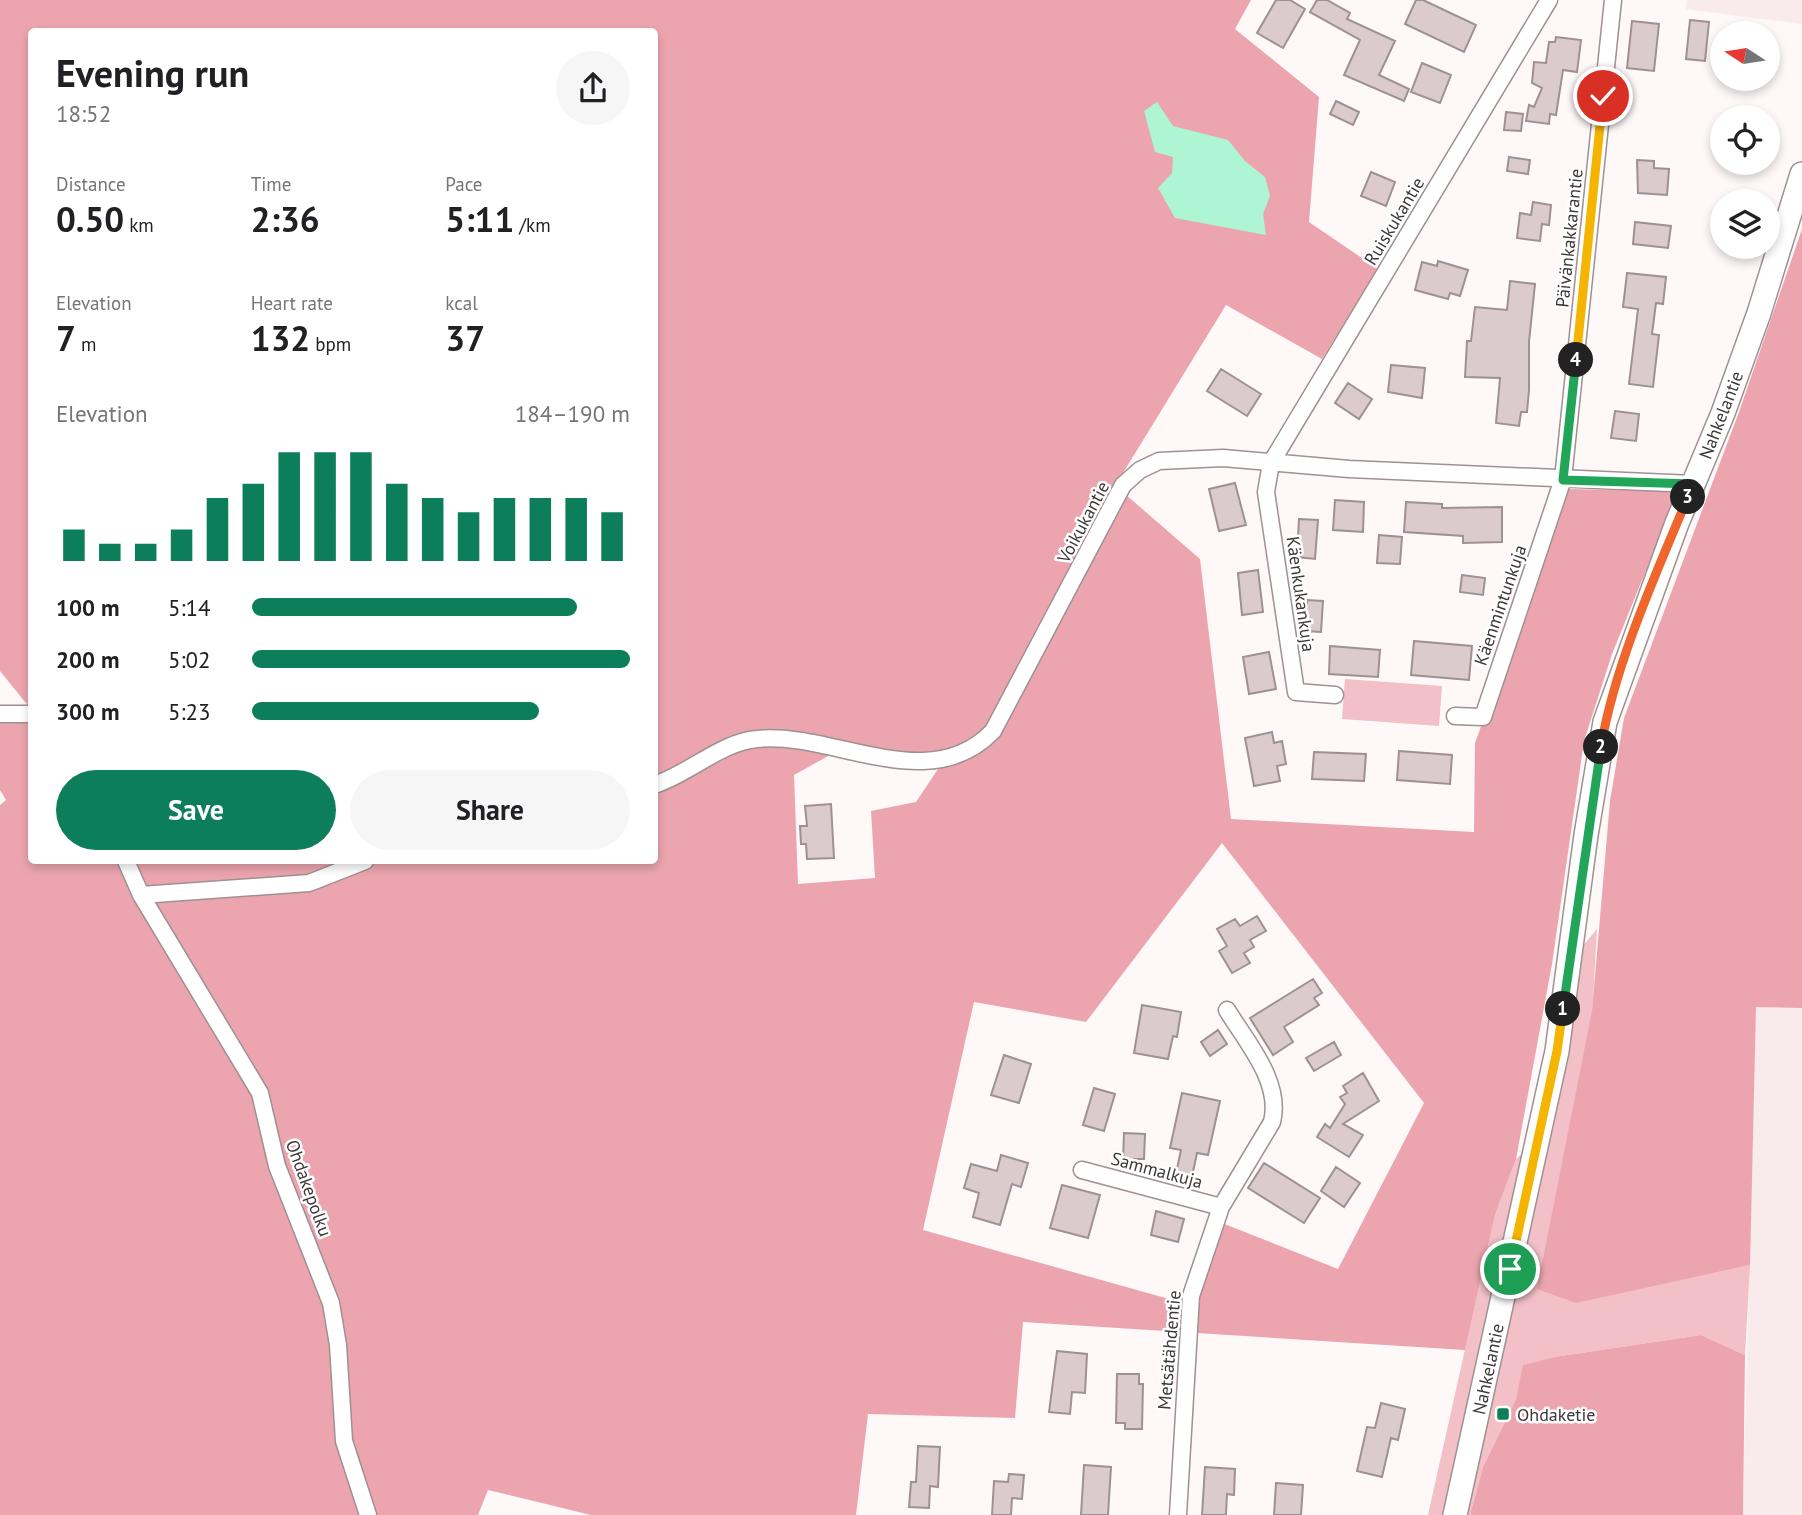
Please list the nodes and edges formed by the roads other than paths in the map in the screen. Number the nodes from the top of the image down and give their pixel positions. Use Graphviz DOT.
graph roads {
  1 [pos="1549,0"];
  2 [pos="1614,0"];
  3 [pos="1802,174"];
  4 [pos="1271,463"];
  5 [pos="1563,480"];
  6 [pos="1693,484"];
  7 [pos="1335,695"];
  8 [pos="0,714"];
  9 [pos="28,714"];
  10 [pos="1455,716"];
  11 [pos="658,784"];
  12 [pos="127,864"];
  13 [pos="357,864"];
  14 [pos="141,895"];
  15 [pos="1227,1010"];
  16 [pos="1083,1170"];
  17 [pos="1221,1207"];
  18 [pos="368,1515"];
  19 [pos="1178,1515"];
  20 [pos="1455,1515"];
  1 -- 4 [label="street, Ruiskukantie"];
  2 -- 5 [label="street, Päivänkakkarantie"];
  3 -- 6 [label="main road, Nahkelantie"];
  4 -- 5 [label="street, Voikukantie"];
  4 -- 7 [label="street, Käenkukankuja"];
  4 -- 11 [label="street, Voikukantie"];
  5 -- 6 [label="street, Voikukantie"];
  5 -- 10 [label="street, Käenmintunkuja"];
  6 -- 20 [label="main road, Nahkelantie"];
  8 -- 9 [label="street"];
  12 -- 14 [label="street, Ohdakepolku"];
  13 -- 14 [label="street"];
  14 -- 18 [label="street, Ohdakepolku"];
  15 -- 17 [label="street, Metsätähdentie"];
  16 -- 17 [label="street, Sammalkuja"];
  17 -- 19 [label="street, Metsätähdentie"];
}
